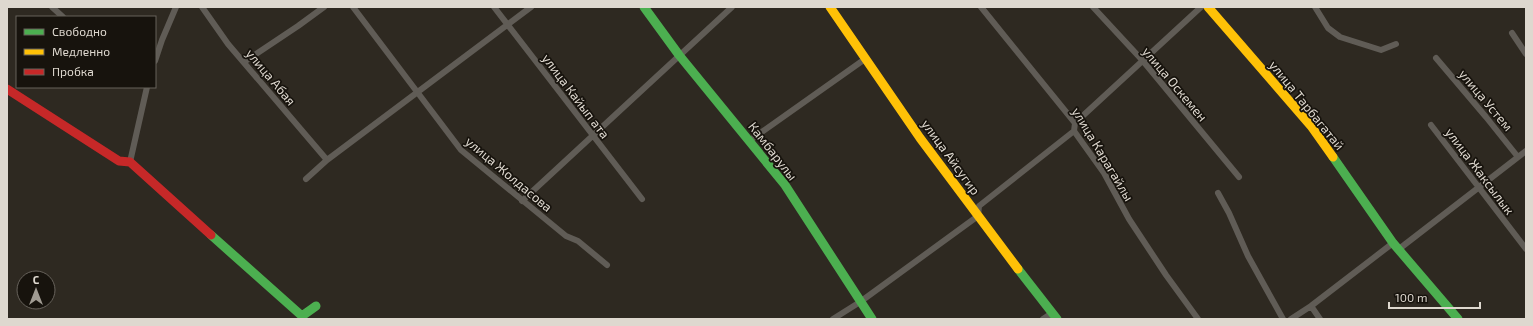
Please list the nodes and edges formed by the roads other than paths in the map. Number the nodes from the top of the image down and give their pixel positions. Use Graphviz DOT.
graph roads {
  1 [pos="52,7"];
  2 [pos="176,7"];
  3 [pos="202,7"];
  4 [pos="324,7"];
  5 [pos="353,7"];
  6 [pos="494,7"];
  7 [pos="531,7"];
  8 [pos="644,7"];
  9 [pos="732,7"];
  10 [pos="830,7"];
  11 [pos="981,7"];
  12 [pos="1093,7"];
  13 [pos="1201,7"];
  14 [pos="1208,7"];
  15 [pos="1315,7"];
  16 [pos="62,16"];
  17 [pos="506,25"];
  18 [pos="1512,33"];
  19 [pos="1396,44"];
  20 [pos="1526,54"];
  21 [pos="679,55"];
  22 [pos="156,58"];
  23 [pos="1436,58"];
  24 [pos="865,59"];
  25 [pos="1143,61"];
  26 [pos="244,62"];
  27 [pos="147,88"];
  28 [pos="7,89"];
  29 [pos="417,91"];
  30 [pos="1075,123"];
  31 [pos="1431,125"];
  32 [pos="1074,131"];
  33 [pos="592,136"];
  34 [pos="749,142"];
  35 [pos="1526,151"];
  36 [pos="1518,157"];
  37 [pos="327,160"];
  38 [pos="130,162"];
  39 [pos="1239,177"];
  40 [pos="306,179"];
  41 [pos="1480,188"];
  42 [pos="1218,193"];
  43 [pos="642,199"];
  44 [pos="522,201"];
  45 [pos="978,216"];
  46 [pos="1396,246"];
  47 [pos="1526,249"];
  48 [pos="607,265"];
  49 [pos="860,302"];
  50 [pos="316,306"];
  51 [pos="1311,306"];
  52 [pos="1054,316"];
  53 [pos="833,319"];
  54 [pos="872,319"];
  55 [pos="1043,319"];
  56 [pos="1198,319"];
  57 [pos="1283,319"];
  58 [pos="1291,319"];
  59 [pos="1320,319"];
  60 [pos="1458,319"];
  1 -- 16 [label="street"];
  2 -- 22 [label="street"];
  3 -- 26 [label="street, улица Абая"];
  4 -- 26 [label="street"];
  5 -- 29 [label="street, улица Жолдасова"];
  6 -- 17 [label="street, улица Кайып ата"];
  7 -- 17 [label="street"];
  8 -- 21 [label="street, Камбарулы"];
  9 -- 21 [label="street"];
  10 -- 24 [label="street, улица Айсугир"];
  11 -- 30 [label="street, улица Карагайлы"];
  12 -- 25 [label="street, улица Оскемен"];
  13 -- 25 [label="street"];
  14 -- 46 [label="street, улица Тарбагатай"];
  15 -- 19 [label="street"];
  17 -- 29 [label="street"];
  17 -- 33 [label="street, улица Кайып ата"];
  18 -- 20 [label="street"];
  21 -- 33 [label="street"];
  21 -- 34 [label="street, Камбарулы"];
  23 -- 36 [label="street, улица Устем"];
  24 -- 34 [label="street"];
  24 -- 45 [label="street, улица Айсугир"];
  25 -- 30 [label="street"];
  25 -- 39 [label="street, улица Оскемен"];
  26 -- 37 [label="street, улица Абая"];
  27 -- 38 [label="street"];
  28 -- 38 [label="street"];
  29 -- 37 [label="street"];
  29 -- 44 [label="street, улица Жолдасова"];
  30 -- 32 [label="street, улица Карагайлы"];
  31 -- 41 [label="street, улица Жаксылык"];
  32 -- 45 [label="street"];
  32 -- 56 [label="street, улица Карагайлы"];
  33 -- 43 [label="street, улица Кайып ата"];
  33 -- 44 [label="street"];
  34 -- 49 [label="street, Камбарулы"];
  35 -- 36 [label="street"];
  36 -- 41 [label="street"];
  37 -- 40 [label="street"];
  38 -- 50 [label="street"];
  41 -- 46 [label="street"];
  41 -- 47 [label="street, улица Жаксылык"];
  42 -- 57 [label="street"];
  44 -- 48 [label="street, улица Жолдасова"];
  45 -- 49 [label="street"];
  45 -- 52 [label="street, улица Айсугир"];
  46 -- 51 [label="street"];
  46 -- 60 [label="street, улица Тарбагатай"];
  49 -- 53 [label="street"];
  49 -- 54 [label="street, Камбарулы"];
  51 -- 58 [label="street"];
  51 -- 59 [label="street"];
  52 -- 55 [label="street"];
}
